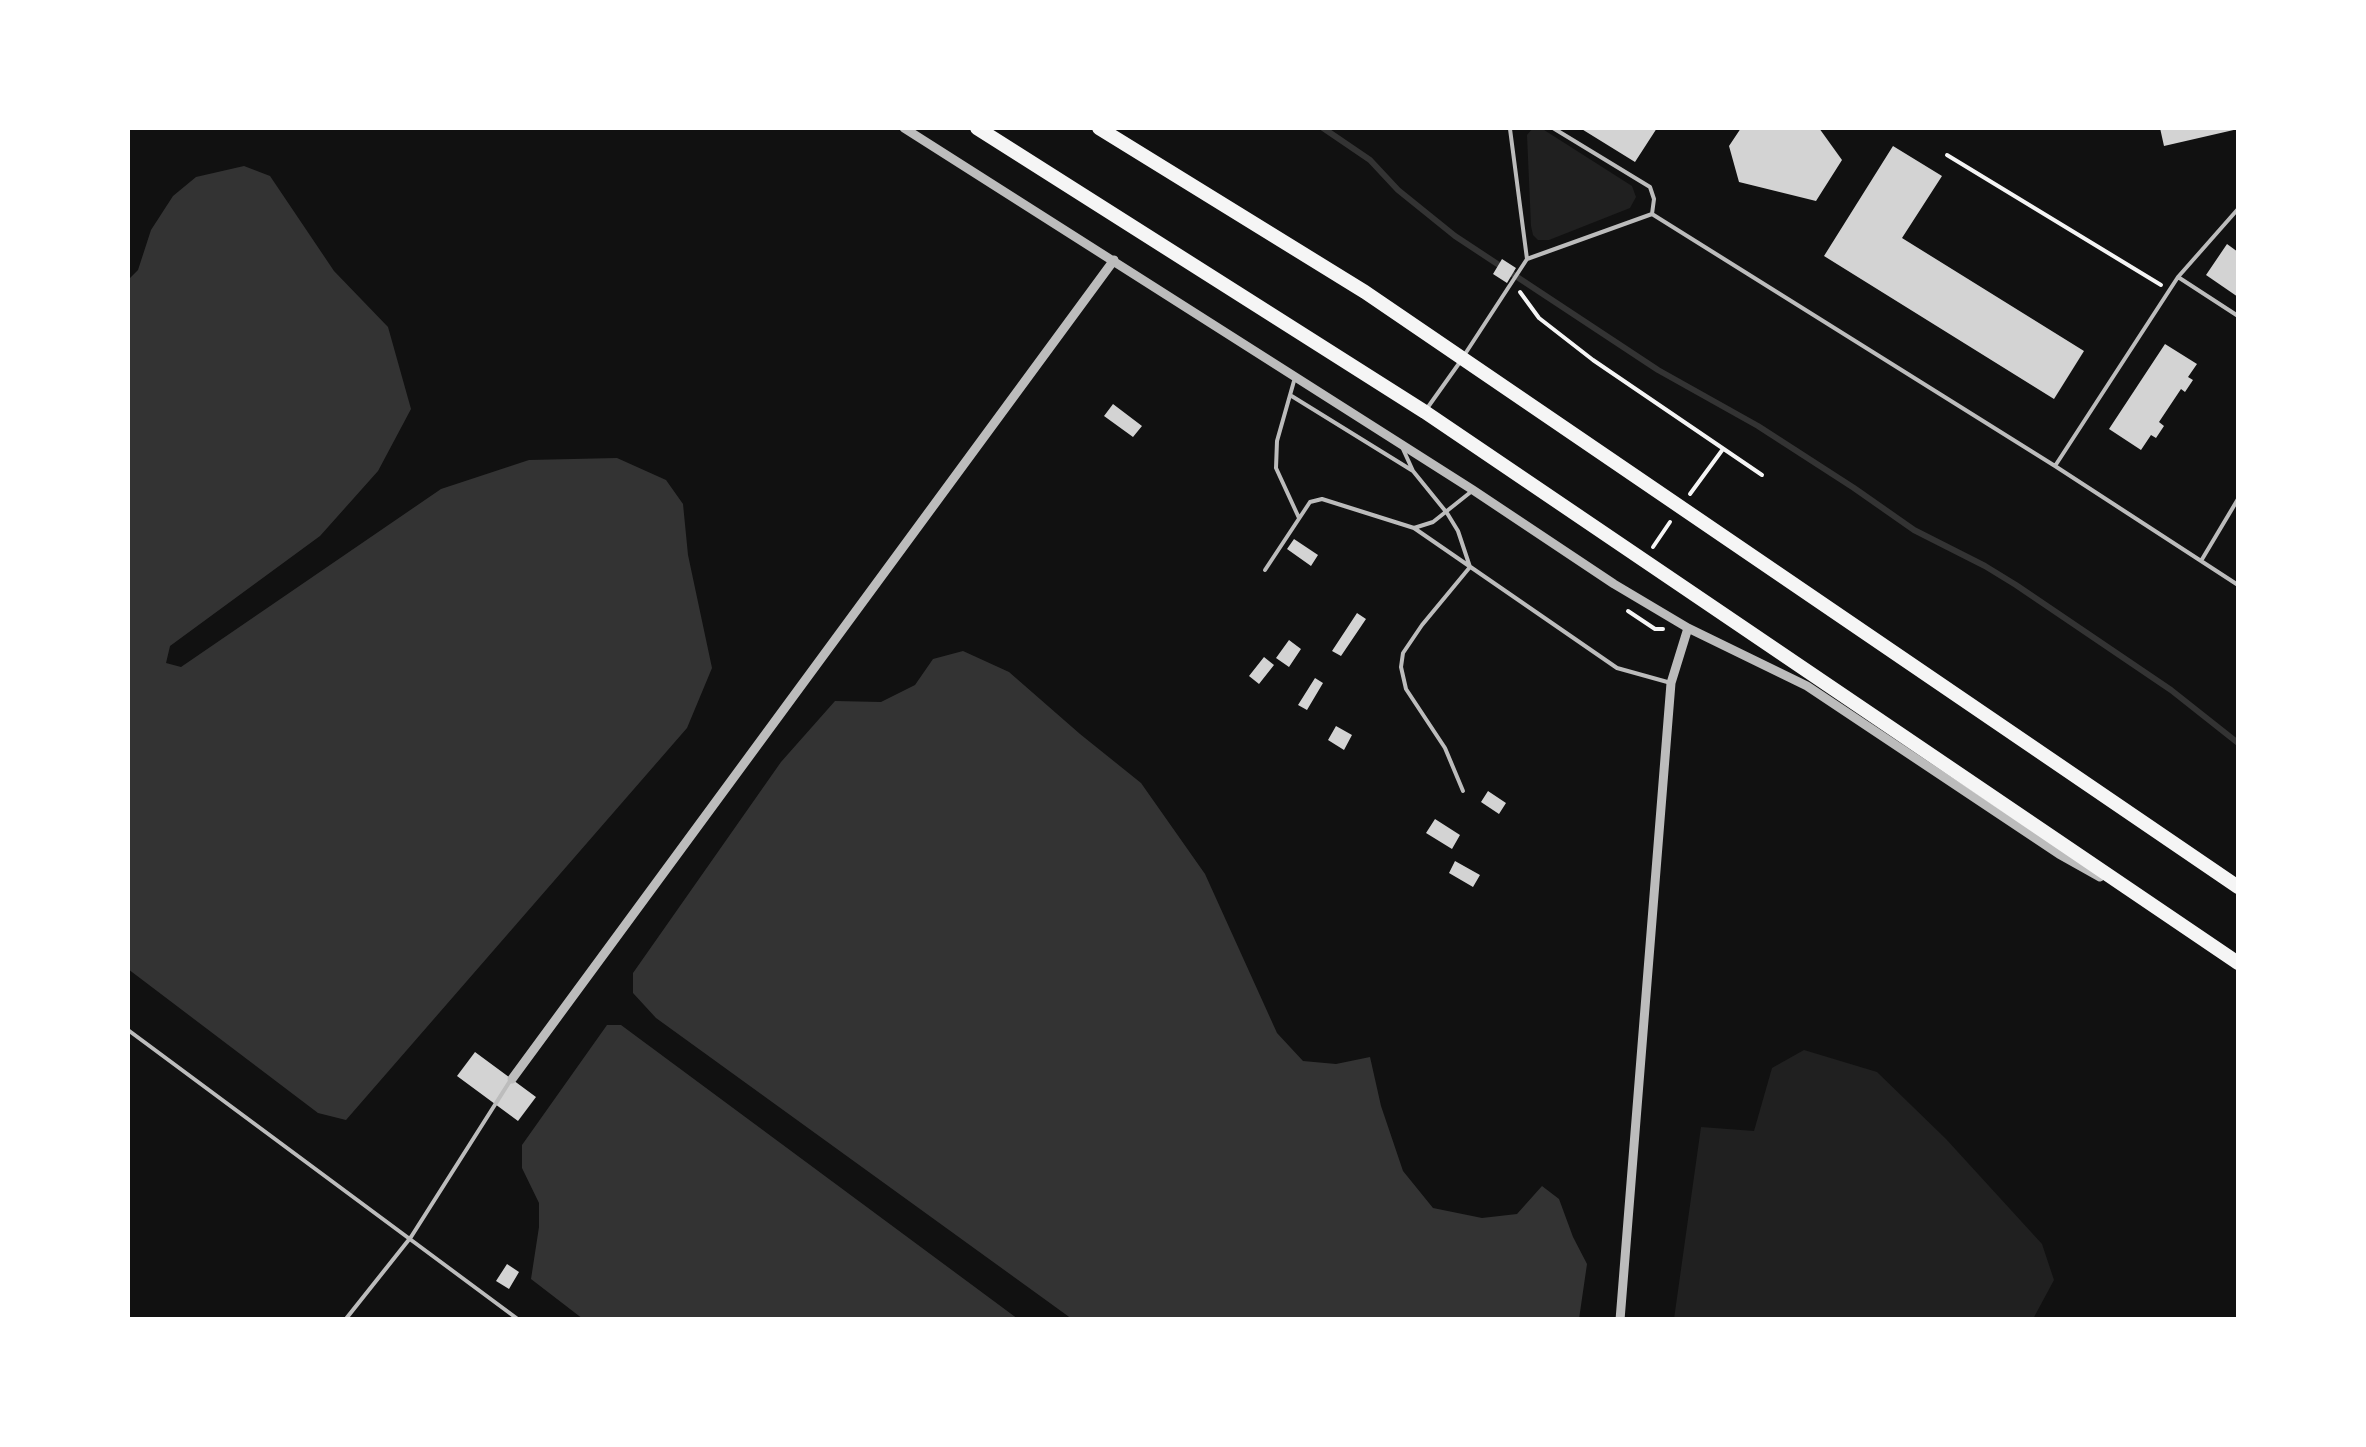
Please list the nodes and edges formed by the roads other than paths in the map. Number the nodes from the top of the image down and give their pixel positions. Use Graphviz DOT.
graph roads {
  1 [pos="904,128"];
  2 [pos="978,128"];
  3 [pos="1099,128"];
  4 [pos="1510,128"];
  5 [pos="1552,128"];
  6 [pos="2238,209"];
  7 [pos="1652,214"];
  8 [pos="1526,259"];
  9 [pos="1114,260"];
  10 [pos="2178,278"];
  11 [pos="2238,316"];
  12 [pos="1463,357"];
  13 [pos="1296,376"];
  14 [pos="1290,395"];
  15 [pos="1425,412"];
  16 [pos="1401,444"];
  17 [pos="2055,466"];
  18 [pos="1413,471"];
  19 [pos="1473,490"];
  20 [pos="2238,499"];
  21 [pos="1447,513"];
  22 [pos="1299,518"];
  23 [pos="1414,528"];
  24 [pos="2201,561"];
  25 [pos="1470,567"];
  26 [pos="1265,570"];
  27 [pos="2238,585"];
  28 [pos="1688,628"];
  29 [pos="1671,683"];
  30 [pos="1463,791"];
  31 [pos="2238,886"];
  32 [pos="2158,909"];
  33 [pos="2238,963"];
  34 [pos="128,1030"];
  35 [pos="512,1079"];
  36 [pos="411,1237"];
  37 [pos="346,1320"];
  38 [pos="519,1320"];
  39 [pos="1620,1320"];
  1 -- 9 [label="street"];
  2 -- 15 [label="highway"];
  3 -- 12 [label="highway"];
  4 -- 8 [label="lane"];
  5 -- 7 [label="lane"];
  6 -- 10 [label="lane"];
  7 -- 8 [label="lane"];
  7 -- 17 [label="lane"];
  8 -- 12 [label="lane"];
  9 -- 13 [label="street"];
  9 -- 35 [label="street"];
  10 -- 11 [label="lane"];
  10 -- 17 [label="lane"];
  12 -- 15 [label="lane"];
  12 -- 31 [label="highway"];
  13 -- 14 [label="lane"];
  13 -- 16 [label="street"];
  14 -- 18 [label="lane"];
  14 -- 22 [label="lane"];
  15 -- 32 [label="highway"];
  16 -- 18 [label="lane"];
  16 -- 19 [label="street"];
  17 -- 24 [label="lane"];
  18 -- 21 [label="lane"];
  19 -- 21 [label="lane"];
  19 -- 28 [label="street"];
  20 -- 24 [label="lane"];
  21 -- 23 [label="lane"];
  21 -- 25 [label="lane"];
  22 -- 23 [label="lane"];
  22 -- 26 [label="lane"];
  23 -- 25 [label="lane"];
  24 -- 27 [label="lane"];
  25 -- 29 [label="lane"];
  25 -- 30 [label="lane"];
  28 -- 29 [label="street"];
  28 -- 32 [label="street"];
  29 -- 39 [label="street"];
  32 -- 33 [label="highway"];
  34 -- 36 [label="lane"];
  35 -- 36 [label="lane"];
  36 -- 37 [label="lane"];
  36 -- 38 [label="lane"];
}
